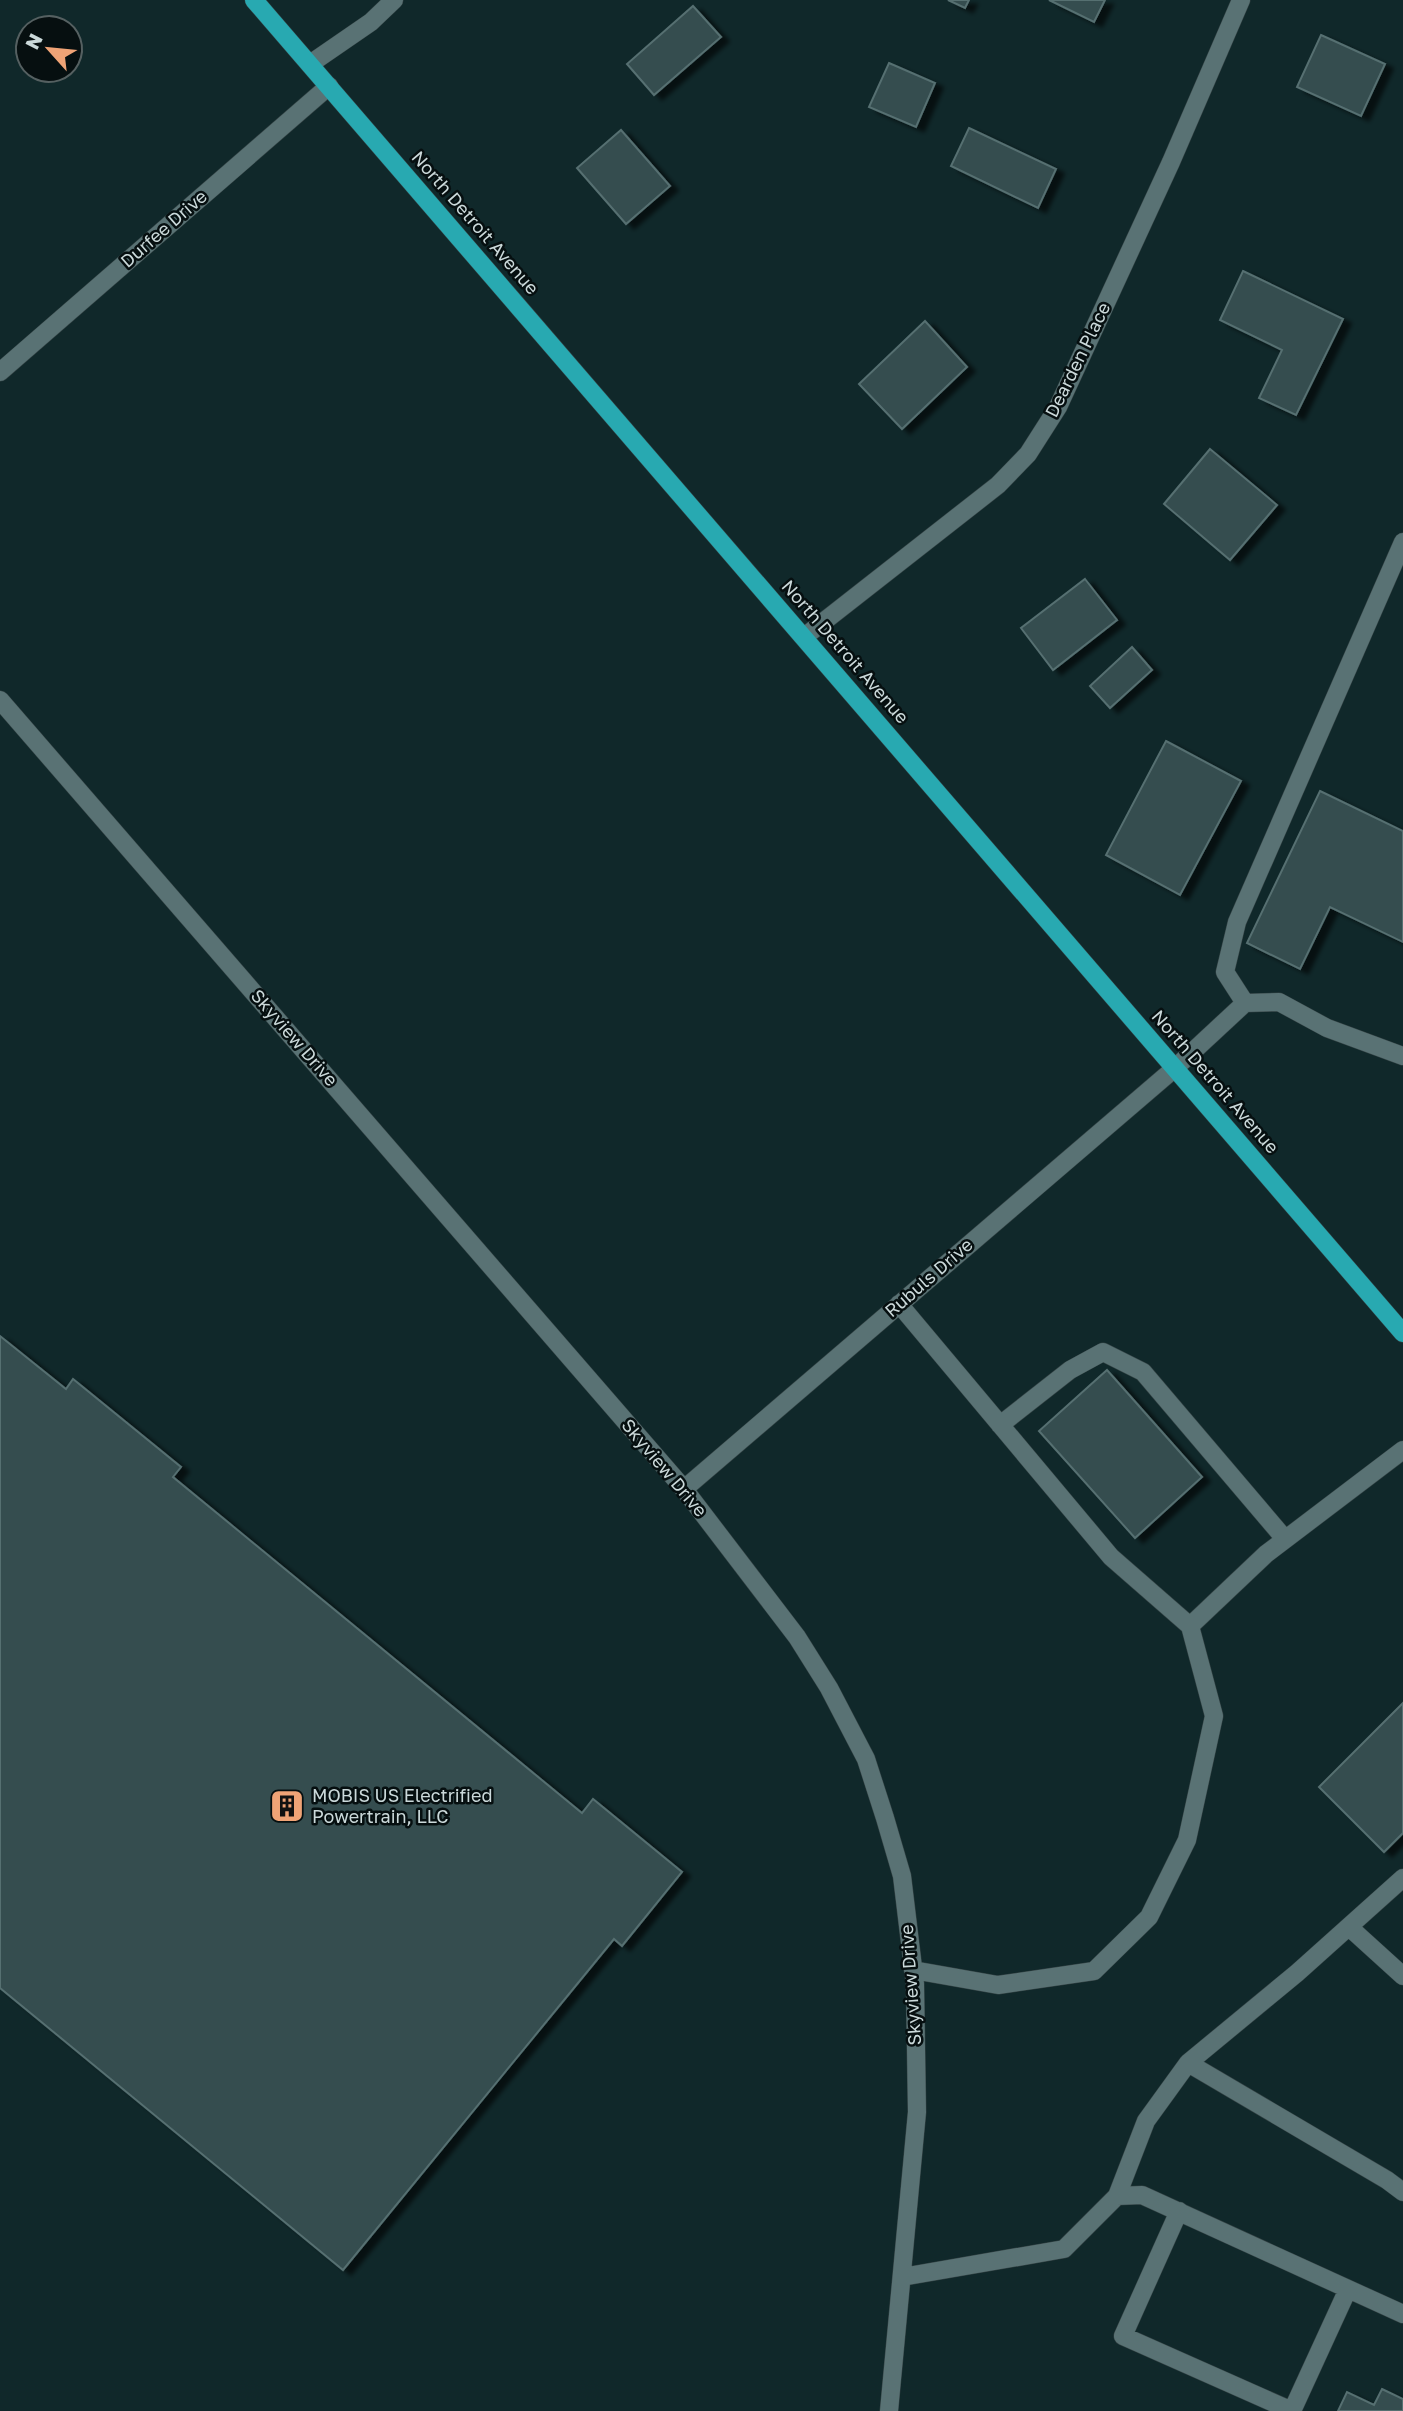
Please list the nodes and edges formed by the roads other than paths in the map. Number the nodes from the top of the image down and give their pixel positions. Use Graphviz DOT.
graph roads {
  1 [pos="254,0"];
  2 [pos="394,0"];
  3 [pos="1241,0"];
  4 [pos="310,64"];
  5 [pos="329,86"];
  6 [pos="0,372"];
  7 [pos="1403,542"];
  8 [pos="804,637"];
  9 [pos="0,700"];
  10 [pos="1245,1003"];
  11 [pos="1403,1056"];
  12 [pos="1175,1068"];
  13 [pos="899,1304"];
  14 [pos="1403,1332"];
  15 [pos="1000,1425"];
  16 [pos="1403,1450"];
  17 [pos="684,1489"];
  18 [pos="1285,1539"];
  19 [pos="1190,1626"];
  20 [pos="1403,1878"];
  21 [pos="1349,1927"];
  22 [pos="913,1970"];
  23 [pos="1403,1976"];
  24 [pos="1188,2063"];
  25 [pos="1403,2192"];
  26 [pos="1117,2196"];
  27 [pos="1179,2211"];
  28 [pos="902,2277"];
  29 [pos="1348,2289"];
  30 [pos="1403,2314"];
  31 [pos="889,2411"];
  32 [pos="1292,2411"];
  1 -- 4 [label="main road, North Detroit Avenue"];
  2 -- 4 [label="street"];
  3 -- 8 [label="street, Dearden Place"];
  4 -- 5 [label="main road, North Detroit Avenue"];
  5 -- 6 [label="street, Durfee Drive"];
  5 -- 8 [label="main road, North Detroit Avenue"];
  7 -- 10 [label="street"];
  8 -- 12 [label="main road, North Detroit Avenue"];
  9 -- 17 [label="street, Skyview Drive"];
  10 -- 11 [label="street"];
  10 -- 12 [label="street, Rubuls Drive"];
  12 -- 13 [label="street, Rubuls Drive"];
  12 -- 14 [label="main road, North Detroit Avenue"];
  13 -- 15 [label="street"];
  13 -- 17 [label="street, Rubuls Drive"];
  15 -- 18 [label="street"];
  15 -- 19 [label="street"];
  16 -- 18 [label="street"];
  17 -- 22 [label="street, Skyview Drive"];
  18 -- 19 [label="street"];
  19 -- 22 [label="street"];
  20 -- 21 [label="street"];
  21 -- 23 [label="street"];
  21 -- 24 [label="street"];
  22 -- 28 [label="street, Skyview Drive"];
  24 -- 25 [label="street"];
  24 -- 26 [label="street"];
  26 -- 27 [label="street"];
  26 -- 28 [label="street"];
  27 -- 29 [label="street"];
  27 -- 32 [label="street"];
  28 -- 31 [label="street, Skyview Drive"];
  29 -- 30 [label="street"];
  29 -- 32 [label="street"];
}
